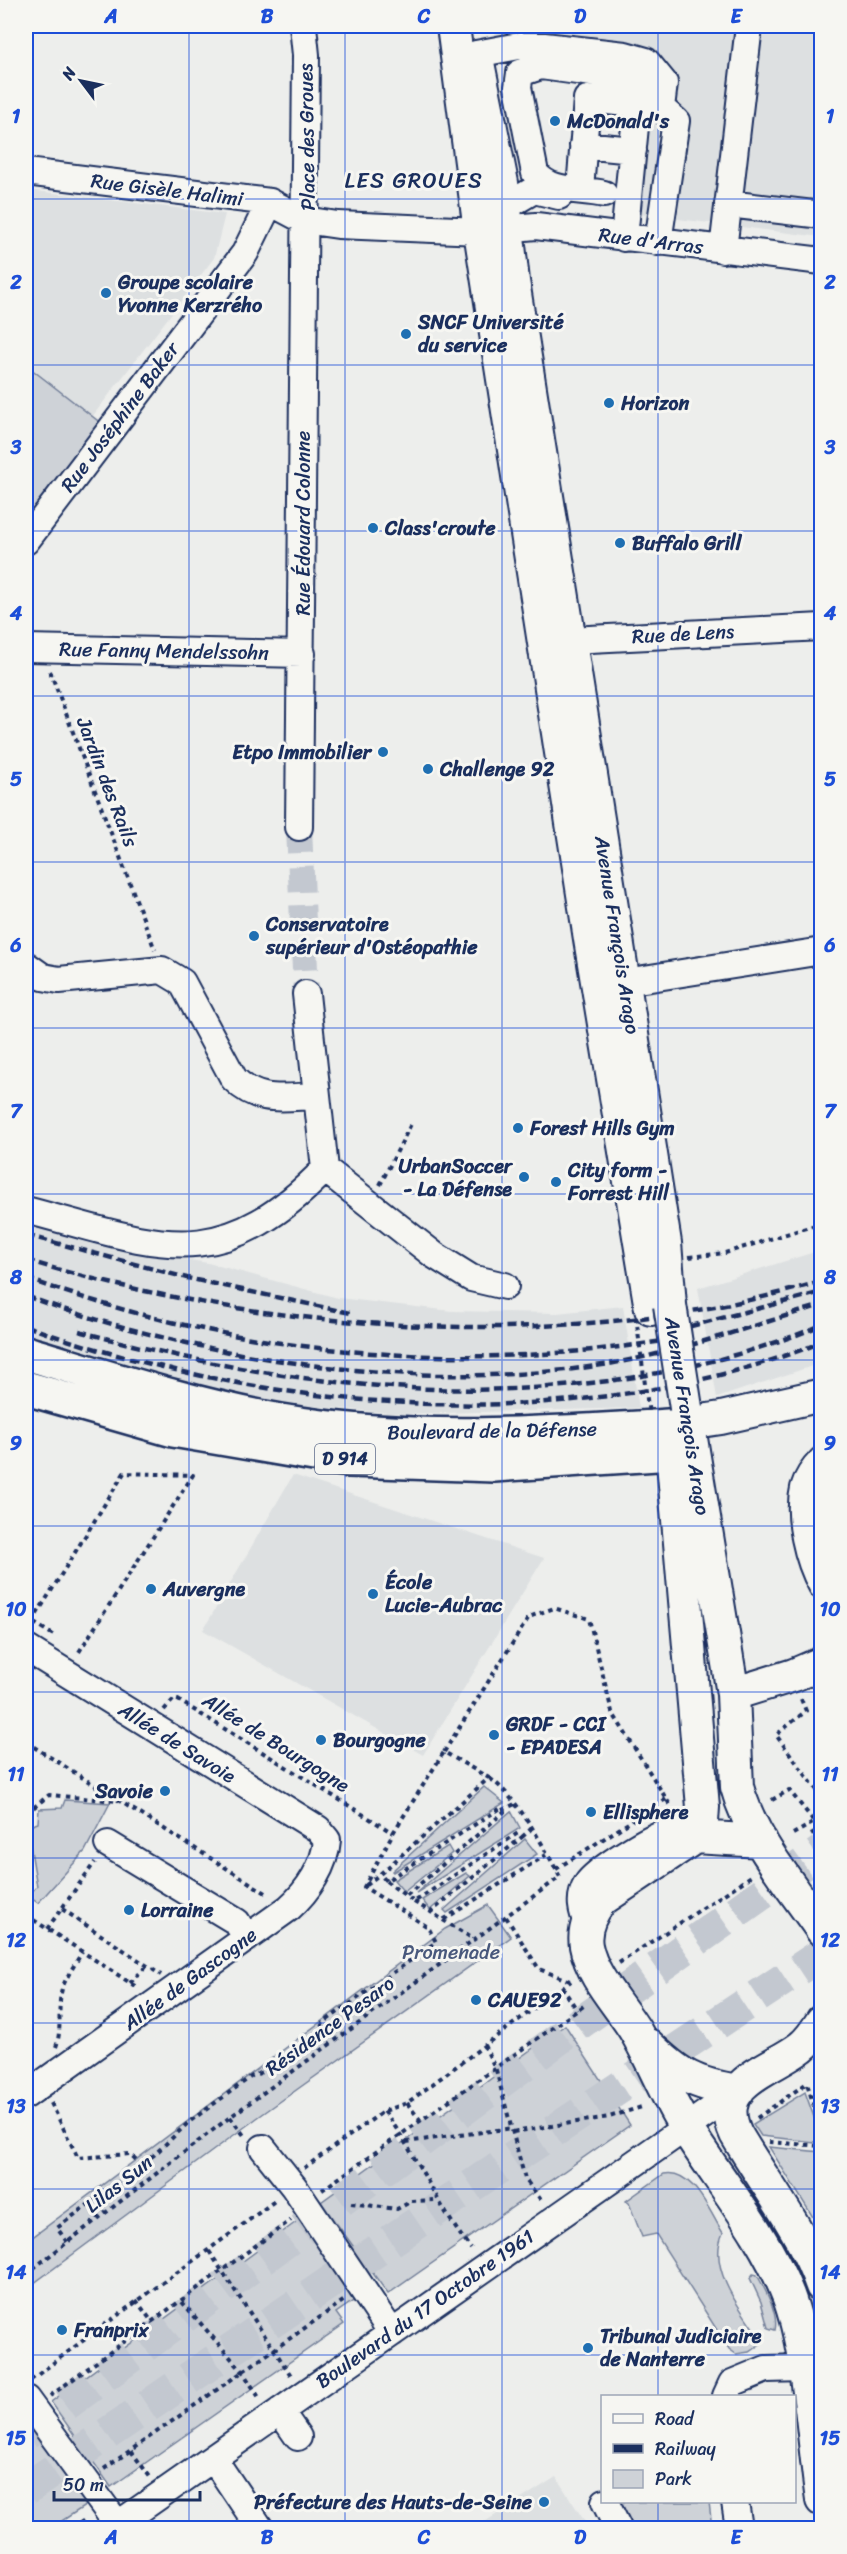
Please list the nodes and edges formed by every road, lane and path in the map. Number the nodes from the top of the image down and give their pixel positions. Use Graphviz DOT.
graph roads {
  1 [pos="303,26"];
  2 [pos="453,26"];
  3 [pos="748,26"];
  4 [pos="474,40"];
  5 [pos="637,104"];
  6 [pos="583,145"];
  7 [pos="633,150"];
  8 [pos="26,172"];
  9 [pos="592,192"];
  10 [pos="270,202"];
  11 [pos="728,204"];
  12 [pos="822,215"];
  13 [pos="304,220"];
  14 [pos="498,223"];
  15 [pos="620,237"];
  16 [pos="658,242"];
  17 [pos="723,250"];
  18 [pos="822,261"];
  19 [pos="26,541"];
  20 [pos="26,603"];
  21 [pos="822,627"];
  22 [pos="557,641"];
  23 [pos="33,648"];
  24 [pos="302,654"];
  25 [pos="299,827"];
  26 [pos="822,951"];
  27 [pos="26,965"];
  28 [pos="162,970"];
  29 [pos="625,982"];
  30 [pos="306,994"];
  31 [pos="316,1096"];
  32 [pos="411,1124"];
  33 [pos="325,1169"];
  34 [pos="388,1173"];
  35 [pos="26,1210"];
  36 [pos="822,1223"];
  37 [pos="680,1258"];
  38 [pos="505,1286"];
  39 [pos="652,1311"];
  40 [pos="26,1353"];
  41 [pos="26,1388"];
  42 [pos="822,1395"];
  43 [pos="672,1423"];
  44 [pos="822,1460"];
  45 [pos="822,1586"];
  46 [pos="26,1618"];
  47 [pos="32,1622"];
  48 [pos="56,1636"];
  49 [pos="26,1648"];
  50 [pos="822,1663"];
  51 [pos="65,1673"];
  52 [pos="798,1692"];
  53 [pos="733,1694"];
  54 [pos="150,1727"];
  55 [pos="26,1742"];
  56 [pos="444,1752"];
  57 [pos="489,1778"];
  58 [pos="822,1797"];
  59 [pos="772,1800"];
  60 [pos="120,1801"];
  61 [pos="516,1804"];
  62 [pos="672,1808"];
  63 [pos="502,1810"];
  64 [pos="822,1818"];
  65 [pos="815,1822"];
  66 [pos="26,1824"];
  67 [pos="531,1829"];
  68 [pos="822,1831"];
  69 [pos="393,1833"];
  70 [pos="697,1834"];
  71 [pos="793,1834"];
  72 [pos="522,1837"];
  73 [pos="327,1840"];
  74 [pos="822,1840"];
  75 [pos="761,1841"];
  76 [pos="816,1843"];
  77 [pos="108,1844"];
  78 [pos="546,1855"];
  79 [pos="380,1874"];
  80 [pos="754,1874"];
  81 [pos="386,1881"];
  82 [pos="364,1887"];
  83 [pos="406,1896"];
  84 [pos="414,1902"];
  85 [pos="289,1908"];
  86 [pos="62,1909"];
  87 [pos="431,1912"];
  88 [pos="26,1915"];
  89 [pos="506,1917"];
  90 [pos="443,1920"];
  91 [pos="47,1929"];
  92 [pos="822,1929"];
  93 [pos="246,1938"];
  94 [pos="475,1940"];
  95 [pos="82,1952"];
  96 [pos="147,1966"];
  97 [pos="611,1968"];
  98 [pos="571,1981"];
  99 [pos="130,1983"];
  100 [pos="562,1987"];
  101 [pos="169,1994"];
  102 [pos="585,2005"];
  103 [pos="577,2010"];
  104 [pos="822,2021"];
  105 [pos="636,2033"];
  106 [pos="812,2042"];
  107 [pos="484,2045"];
  108 [pos="54,2054"];
  109 [pos="496,2070"];
  110 [pos="738,2091"];
  111 [pos="26,2095"];
  112 [pos="407,2103"];
  113 [pos="646,2105"];
  114 [pos="384,2111"];
  115 [pos="55,2112"];
  116 [pos="230,2117"];
  117 [pos="421,2121"];
  118 [pos="749,2123"];
  119 [pos="686,2127"];
  120 [pos="513,2130"];
  121 [pos="822,2133"];
  122 [pos="402,2135"];
  123 [pos="406,2142"];
  124 [pos="760,2142"];
  125 [pos="256,2146"];
  126 [pos="822,2146"];
  127 [pos="141,2164"];
  128 [pos="437,2200"];
  129 [pos="541,2200"];
  130 [pos="351,2203"];
  131 [pos="308,2208"];
  132 [pos="67,2242"];
  133 [pos="471,2249"];
  134 [pos="209,2251"];
  135 [pos="224,2271"];
  136 [pos="26,2274"];
  137 [pos="822,2286"];
  138 [pos="349,2297"];
  139 [pos="136,2300"];
  140 [pos="182,2302"];
  141 [pos="153,2323"];
  142 [pos="392,2333"];
  143 [pos="275,2351"];
  144 [pos="813,2366"];
  145 [pos="244,2373"];
  146 [pos="292,2377"];
  147 [pos="727,2395"];
  148 [pos="29,2404"];
  149 [pos="268,2411"];
  150 [pos="291,2442"];
  151 [pos="131,2451"];
  152 [pos="213,2458"];
  153 [pos="102,2470"];
  154 [pos="150,2476"];
  155 [pos="822,2500"];
  156 [pos="605,2503"];
  157 [pos="735,2503"];
  158 [pos="116,2527"];
  159 [pos="260,2529"];
  160 [pos="618,2529"];
  161 [pos="739,2529"];
  1 -- 13 [label="street, Place des Groues"];
  2 -- 14 [label="main road, Avenue François Arago"];
  3 -- 11 [label="street"];
  4 -- 14 [label="main road, Avenue François Arago"];
  4 -- 16 [label="street"];
  5 -- 6 [label="street"];
  5 -- 7 [label="street"];
  5 -- 9 [label="street"];
  6 -- 7 [label="street"];
  6 -- 9 [label="street"];
  7 -- 15 [label="street"];
  8 -- 10 [label="street, Rue Gisèle Halimi"];
  9 -- 14 [label="street"];
  9 -- 15 [label="street"];
  10 -- 13 [label="street, Rue Gisèle Halimi"];
  10 -- 19 [label="street, Rue Joséphine Baker"];
  11 -- 12 [label="street"];
  11 -- 17 [label="street"];
  13 -- 14 [label="street, Place des Groues"];
  13 -- 24 [label="street, Rue Édouard Colonne"];
  14 -- 15 [label="street, Rue d'Arras"];
  14 -- 22 [label="main road, Avenue François Arago"];
  15 -- 16 [label="street, Rue d'Arras"];
  16 -- 17 [label="street, Rue d'Arras"];
  17 -- 18 [label="street, Rue d'Arras"];
  20 -- 23 [label="path, Jardin des Rails"];
  21 -- 22 [label="street, Rue de Lens"];
  22 -- 29 [label="main road, Avenue François Arago"];
  22 -- 39 [label="main road, Avenue François Arago"];
  23 -- 24 [label="street, Rue Fanny Mendelssohn"];
  23 -- 28 [label="path, Jardin des Rails"];
  24 -- 25 [label="street, Rue Édouard Colonne"];
  26 -- 29 [label="street"];
  27 -- 28 [label="street"];
  28 -- 31 [label="street"];
  29 -- 39 [label="main road, Avenue François Arago"];
  30 -- 31 [label="street"];
  31 -- 33 [label="street"];
  32 -- 34 [label="path"];
  33 -- 35 [label="street"];
  33 -- 38 [label="street"];
  36 -- 37 [label="path"];
  39 -- 43 [label="main road, Avenue François Arago, bridge"];
  39 -- 43 [label="path, bridge"];
  40 -- 43 [label="highway, Boulevard de la Défense / D 914"];
  41 -- 43 [label="highway, Boulevard de la Défense / D 914"];
  42 -- 43 [label="main road, Boulevard de la Défense / D 914"];
  43 -- 53 [label="main road, Avenue François Arago"];
  43 -- 70 [label="main road, Avenue François Arago"];
  44 -- 45 [label="street"];
  46 -- 47 [label="path"];
  47 -- 48 [label="path"];
  47 -- 51 [label="path"];
  49 -- 51 [label="street, Allée de Savoie"];
  50 -- 53 [label="main road"];
  51 -- 54 [label="street, Allée de Savoie"];
  52 -- 58 [label="path"];
  53 -- 75 [label="main road, Avenue François Arago"];
  54 -- 69 [label="path, Allée de Bourgogne"];
  54 -- 73 [label="street, Allée de Savoie"];
  55 -- 60 [label="path"];
  56 -- 57 [label="path"];
  56 -- 62 [label="path"];
  56 -- 69 [label="path"];
  57 -- 61 [label="path"];
  57 -- 79 [label="path"];
  59 -- 65 [label="path"];
  60 -- 66 [label="path"];
  60 -- 85 [label="path"];
  61 -- 63 [label="path"];
  61 -- 67 [label="path"];
  63 -- 81 [label="path"];
  63 -- 83 [label="path"];
  64 -- 65 [label="path"];
  65 -- 68 [label="path"];
  65 -- 71 [label="path"];
  67 -- 72 [label="path"];
  67 -- 78 [label="path"];
  69 -- 82 [label="path"];
  70 -- 75 [label="main road"];
  70 -- 105 [label="main road"];
  72 -- 84 [label="path"];
  72 -- 87 [label="path"];
  73 -- 85 [label="street, Allée de Gascogne"];
  74 -- 76 [label="path"];
  75 -- 92 [label="main road, Avenue François Arago"];
  77 -- 86 [label="path"];
  77 -- 93 [label="street"];
  78 -- 89 [label="path, Résidence Pesaro"];
  78 -- 90 [label="path"];
  79 -- 81 [label="path"];
  79 -- 82 [label="path"];
  80 -- 97 [label="path"];
  81 -- 83 [label="path"];
  82 -- 127 [label="path"];
  83 -- 84 [label="path"];
  84 -- 87 [label="path"];
  85 -- 93 [label="street, Allée de Gascogne"];
  86 -- 91 [label="path"];
  86 -- 96 [label="path"];
  87 -- 90 [label="path"];
  88 -- 91 [label="path"];
  89 -- 94 [label="path, Résidence Pesaro"];
  89 -- 98 [label="path"];
  90 -- 94 [label="path"];
  91 -- 95 [label="path"];
  93 -- 101 [label="street, Allée de Gascogne"];
  94 -- 116 [label="path, Résidence Pesaro"];
  95 -- 99 [label="path"];
  95 -- 108 [label="path"];
  96 -- 99 [label="path"];
  96 -- 101 [label="path"];
  99 -- 101 [label="path"];
  100 -- 103 [label="path"];
  101 -- 111 [label="street, Allée de Gascogne"];
  102 -- 103 [label="path"];
  103 -- 109 [label="path"];
  104 -- 106 [label="main road"];
  105 -- 110 [label="main road"];
  105 -- 119 [label="main road"];
  106 -- 110 [label="main road"];
  107 -- 109 [label="path"];
  109 -- 117 [label="path"];
  109 -- 120 [label="path"];
  110 -- 119 [label="street, Boulevard du 17 Octobre 1961"];
  110 -- 137 [label="main road"];
  112 -- 117 [label="path"];
  113 -- 120 [label="path"];
  114 -- 122 [label="path"];
  115 -- 127 [label="path"];
  116 -- 125 [label="path"];
  116 -- 132 [label="path, Lilas Sun"];
  117 -- 122 [label="path"];
  118 -- 121 [label="path"];
  119 -- 142 [label="street, Boulevard du 17 Octobre 1961"];
  119 -- 144 [label="main road"];
  120 -- 123 [label="path"];
  120 -- 129 [label="path"];
  122 -- 123 [label="path"];
  122 -- 131 [label="path"];
  123 -- 128 [label="path"];
  124 -- 126 [label="path"];
  125 -- 131 [label="street"];
  127 -- 132 [label="path"];
  128 -- 130 [label="path"];
  128 -- 133 [label="path"];
  131 -- 135 [label="path"];
  131 -- 142 [label="street"];
  132 -- 136 [label="path, Lilas Sun"];
  134 -- 135 [label="path"];
  135 -- 140 [label="path"];
  135 -- 143 [label="path"];
  138 -- 143 [label="path"];
  139 -- 141 [label="path"];
  140 -- 141 [label="path"];
  140 -- 145 [label="path"];
  141 -- 148 [label="path"];
  142 -- 149 [label="street, Boulevard du 17 Octobre 1961"];
  143 -- 145 [label="path"];
  143 -- 146 [label="path"];
  144 -- 147 [label="street"];
  144 -- 155 [label="main road"];
  145 -- 149 [label="path"];
  145 -- 151 [label="path"];
  148 -- 158 [label="street"];
  149 -- 150 [label="street"];
  149 -- 152 [label="street, Boulevard du 17 Octobre 1961"];
  151 -- 153 [label="path"];
  151 -- 154 [label="path"];
  152 -- 158 [label="street, Boulevard du 17 Octobre 1961"];
  152 -- 159 [label="street"];
  156 -- 160 [label="street"];
  157 -- 161 [label="street"];
}
